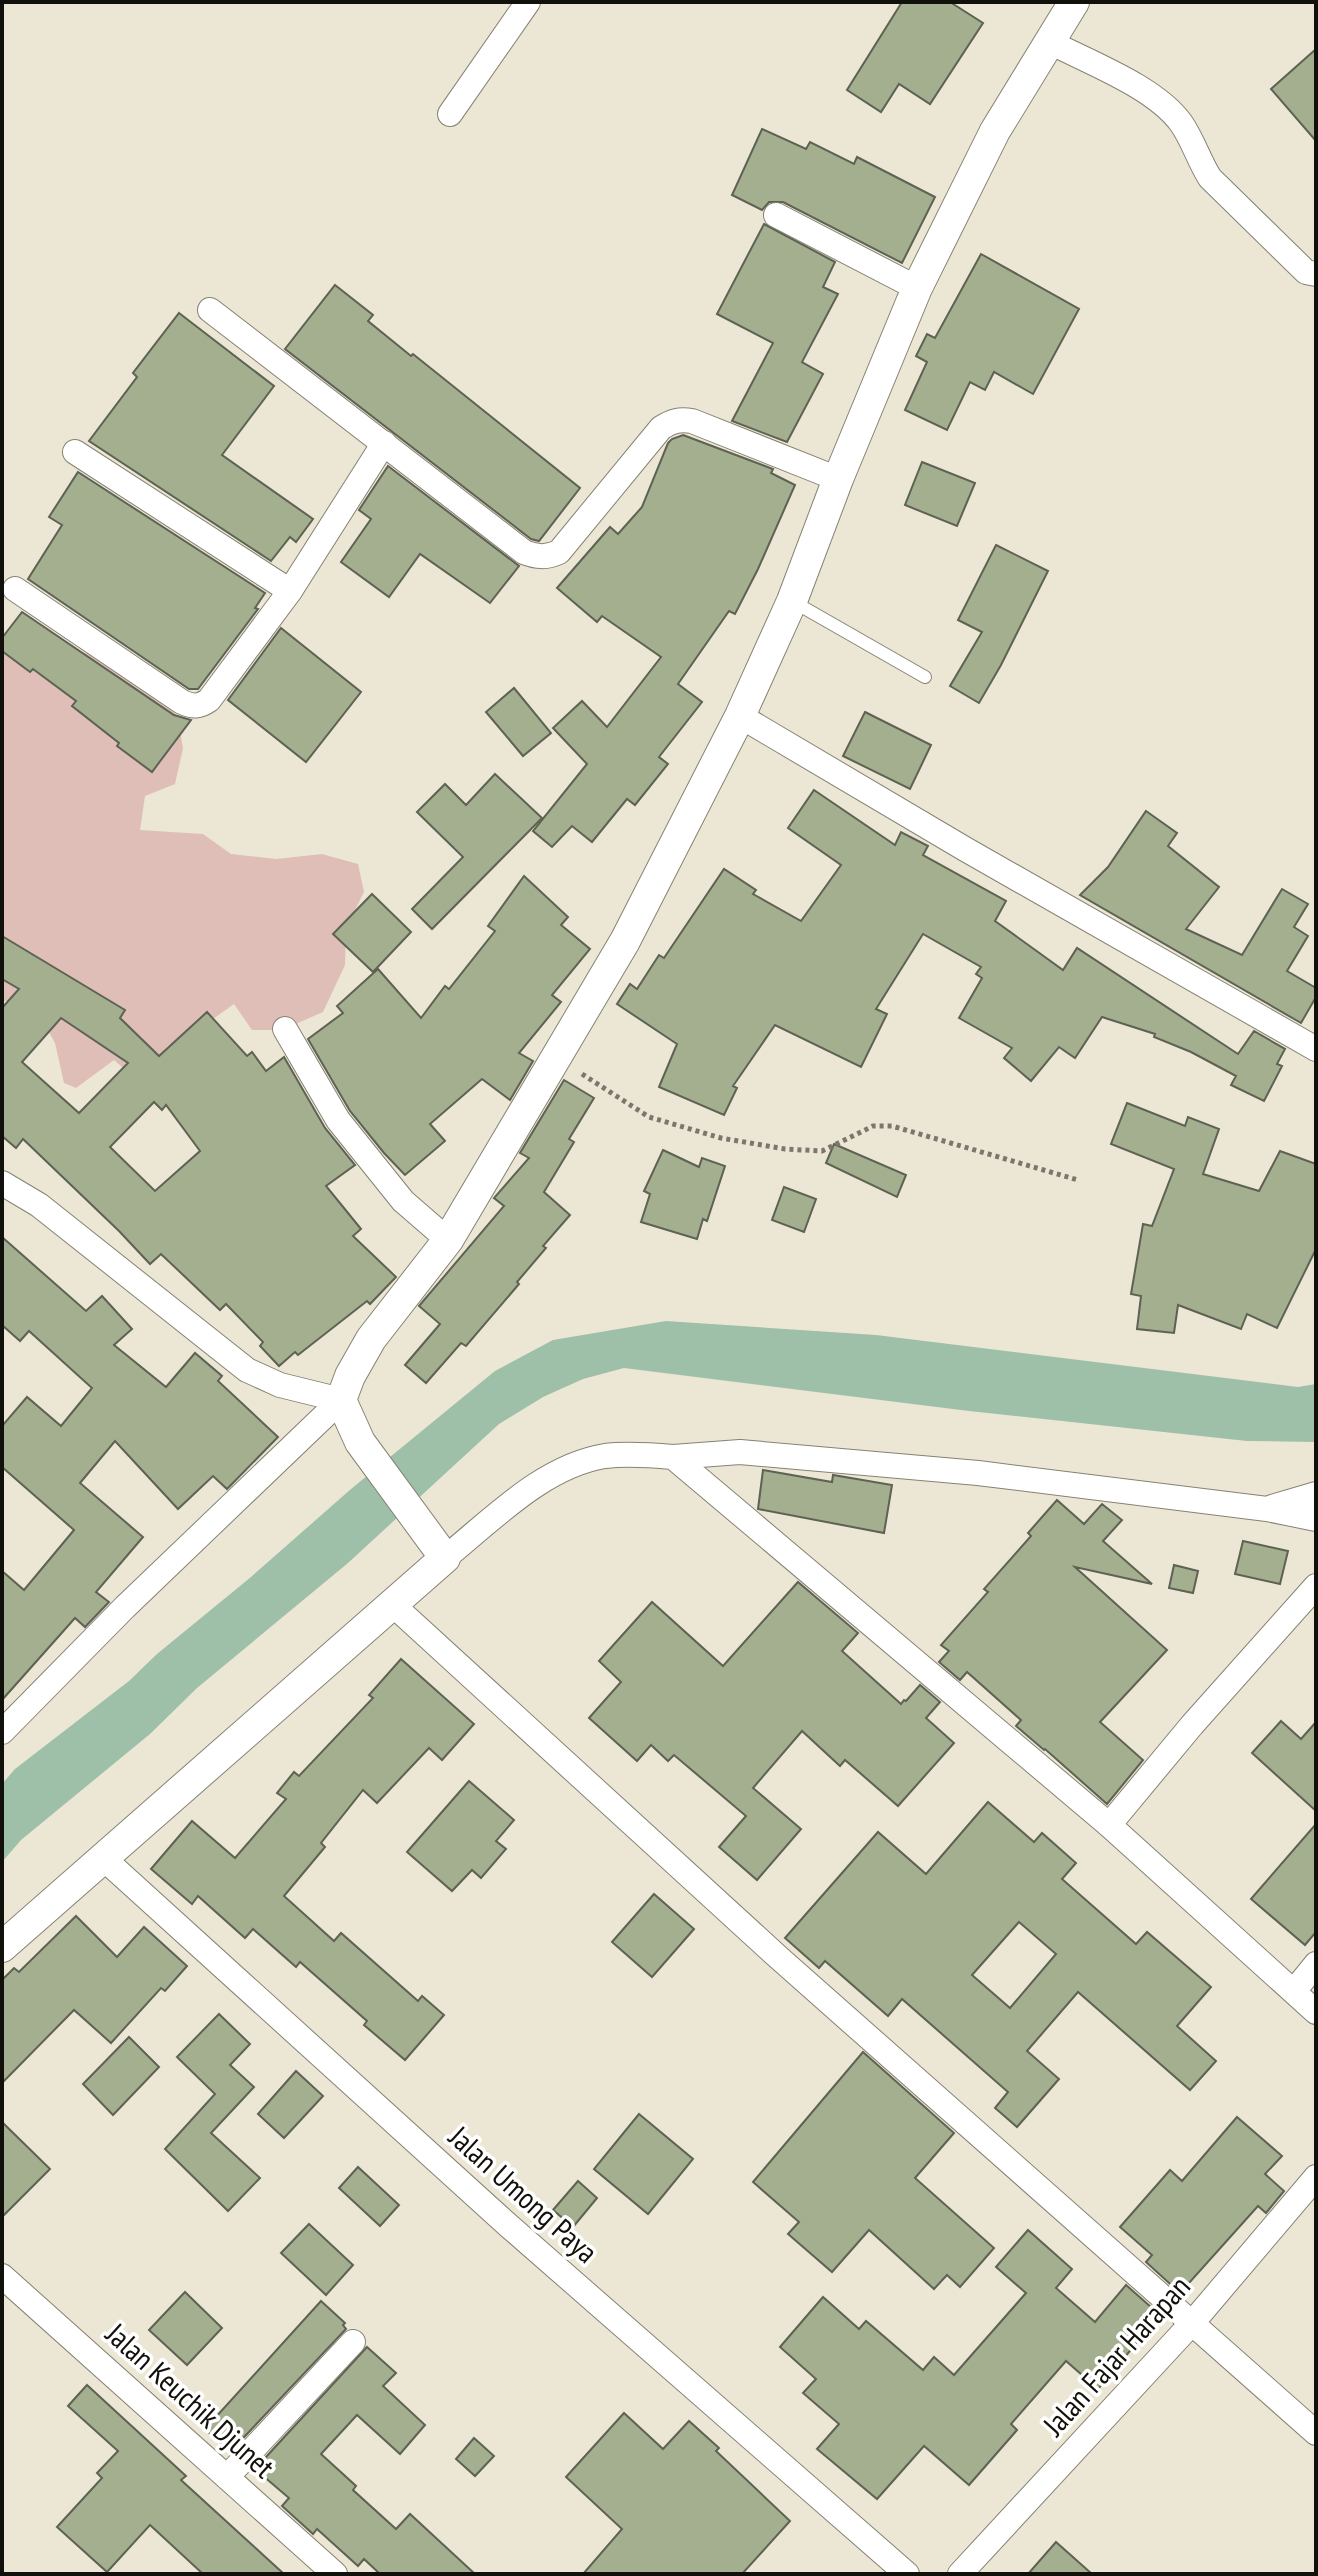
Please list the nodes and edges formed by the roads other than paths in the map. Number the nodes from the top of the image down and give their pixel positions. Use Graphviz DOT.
graph roads {
  1 [pos="528,2"];
  2 [pos="1074,2"];
  3 [pos="1050,42"];
  4 [pos="450,114"];
  5 [pos="776,215"];
  6 [pos="1316,274"];
  7 [pos="917,288"];
  8 [pos="210,310"];
  9 [pos="384,443"];
  10 [pos="75,452"];
  11 [pos="838,479"];
  12 [pos="15,589"];
  13 [pos="290,591"];
  14 [pos="792,601"];
  15 [pos="925,677"];
  16 [pos="740,716"];
  17 [pos="285,1029"];
  18 [pos="1316,1049"];
  19 [pos="2,1183"];
  20 [pos="448,1240"];
  21 [pos="341,1400"];
  22 [pos="673,1457"];
  23 [pos="1316,1494"];
  24 [pos="1267,1509"];
  25 [pos="1316,1519"];
  26 [pos="437,1547"];
  27 [pos="1316,1586"];
  28 [pos="392,1604"];
  29 [pos="2,1732"];
  30 [pos="1109,1825"];
  31 [pos="102,1857"];
  32 [pos="2,1947"];
  33 [pos="1316,1964"];
  34 [pos="1294,1991"];
  35 [pos="1316,2012"];
  36 [pos="1316,2177"];
  37 [pos="2,2276"];
  38 [pos="1193,2322"];
  39 [pos="353,2342"];
  40 [pos="1316,2433"];
  41 [pos="227,2477"];
  42 [pos="335,2574"];
  43 [pos="907,2574"];
  44 [pos="960,2574"];
  1 -- 4 [label="street"];
  2 -- 3 [label="street"];
  3 -- 6 [label="street"];
  3 -- 7 [label="street"];
  5 -- 7 [label="street"];
  7 -- 11 [label="street"];
  8 -- 9 [label="street"];
  9 -- 11 [label="street"];
  9 -- 13 [label="street"];
  10 -- 13 [label="street"];
  11 -- 14 [label="street"];
  12 -- 13 [label="street"];
  14 -- 15 [label="lane"];
  14 -- 16 [label="street"];
  16 -- 18 [label="street"];
  16 -- 20 [label="street"];
  17 -- 20 [label="street"];
  19 -- 21 [label="street"];
  20 -- 21 [label="street"];
  21 -- 26 [label="street"];
  21 -- 29 [label="street"];
  22 -- 24 [label="street"];
  22 -- 26 [label="street"];
  22 -- 30 [label="street"];
  23 -- 24 [label="street"];
  24 -- 25 [label="street"];
  26 -- 28 [label="street"];
  27 -- 30 [label="street"];
  28 -- 31 [label="street"];
  28 -- 38 [label="street"];
  30 -- 34 [label="street"];
  31 -- 32 [label="street"];
  31 -- 43 [label="street, Jalan Umong Paya"];
  33 -- 34 [label="street"];
  34 -- 35 [label="street"];
  36 -- 38 [label="street, Jalan Fajar Harapan"];
  37 -- 41 [label="street, Jalan Keuchik Djunet"];
  38 -- 40 [label="street"];
  38 -- 44 [label="street, Jalan Fajar Harapan"];
  39 -- 41 [label="street"];
  41 -- 42 [label="street, Jalan Keuchik Djunet"];
}
